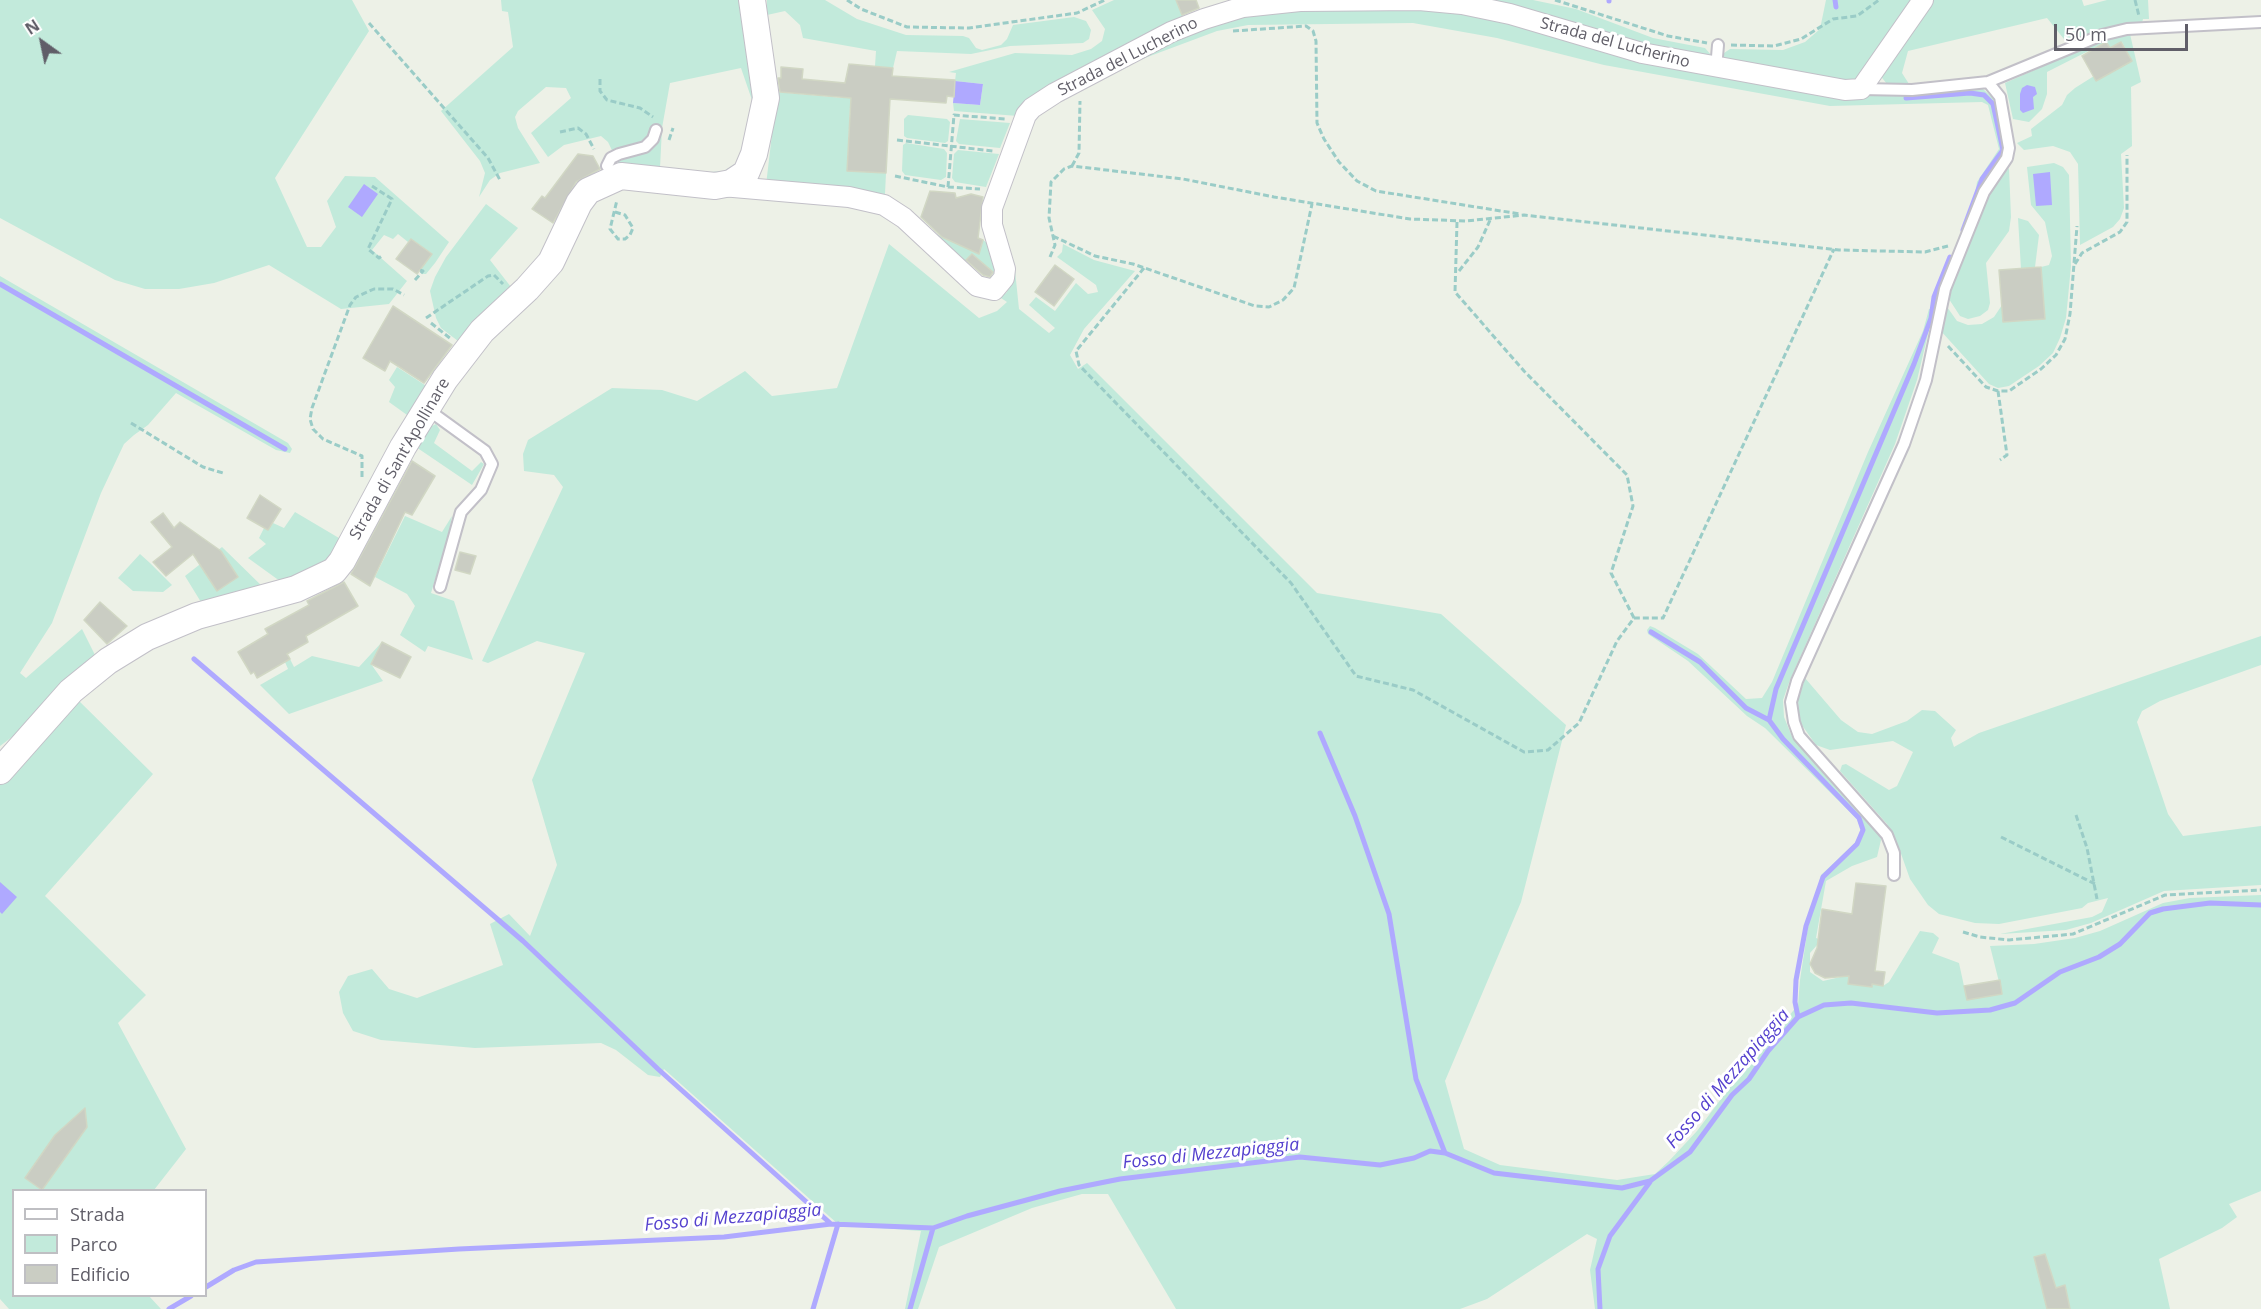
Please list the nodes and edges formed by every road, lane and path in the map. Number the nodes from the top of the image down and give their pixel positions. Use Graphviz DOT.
graph roads {
  1 [pos="752,0"];
  2 [pos="847,0"];
  3 [pos="1105,0"];
  4 [pos="1555,0"];
  5 [pos="1879,0"];
  6 [pos="1923,0"];
  7 [pos="2135,0"];
  8 [pos="2144,21"];
  9 [pos="2261,22"];
  10 [pos="369,23"];
  11 [pos="1228,32"];
  12 [pos="1718,45"];
  13 [pos="1716,69"];
  14 [pos="600,79"];
  15 [pos="1988,82"];
  16 [pos="1861,89"];
  17 [pos="1083,97"];
  18 [pos="1013,120"];
  19 [pos="656,130"];
  20 [pos="560,132"];
  21 [pos="897,140"];
  22 [pos="951,146"];
  23 [pos="594,149"];
  24 [pos="1002,152"];
  25 [pos="2127,155"];
  26 [pos="1072,166"];
  27 [pos="611,172"];
  28 [pos="895,176"];
  29 [pos="500,180"];
  30 [pos="372,186"];
  31 [pos="722,186"];
  32 [pos="948,187"];
  33 [pos="988,190"];
  34 [pos="1312,204"];
  35 [pos="615,212"];
  36 [pos="1524,215"];
  37 [pos="1491,218"];
  38 [pos="1457,221"];
  39 [pos="2077,226"];
  40 [pos="1053,236"];
  41 [pos="1966,238"];
  42 [pos="1834,249"];
  43 [pos="382,255"];
  44 [pos="1050,257"];
  45 [pos="2074,266"];
  46 [pos="1144,268"];
  47 [pos="420,270"];
  48 [pos="1457,272"];
  49 [pos="415,280"];
  50 [pos="510,285"];
  51 [pos="404,295"];
  52 [pos="426,318"];
  53 [pos="1936,334"];
  54 [pos="1998,392"];
  55 [pos="427,409"];
  56 [pos="131,423"];
  57 [pos="2000,460"];
  58 [pos="223,473"];
  59 [pos="380,491"];
  60 [pos="440,587"];
  61 [pos="1634,618"];
  62 [pos="0,771"];
  63 [pos="2076,815"];
  64 [pos="2001,837"];
  65 [pos="1894,875"];
  66 [pos="2095,884"];
  67 [pos="2261,890"];
  68 [pos="2097,899"];
  69 [pos="1963,932"];
  1 -- 31 [label="street"];
  2 -- 3 [label="path"];
  4 -- 12 [label="path"];
  5 -- 12 [label="path"];
  6 -- 16 [label="street"];
  7 -- 8 [label="path"];
  9 -- 15 [label="lane, Strada del Lucherino"];
  10 -- 29 [label="path"];
  11 -- 36 [label="path"];
  12 -- 13 [label="lane"];
  13 -- 16 [label="street, Strada del Lucherino"];
  13 -- 31 [label="street, Strada del Lucherino"];
  14 -- 19 [label="path"];
  15 -- 16 [label="lane, Strada del Lucherino"];
  15 -- 41 [label="lane"];
  17 -- 26 [label="path"];
  18 -- 22 [label="path"];
  19 -- 27 [label="lane"];
  20 -- 23 [label="path"];
  21 -- 22 [label="path"];
  22 -- 24 [label="path"];
  22 -- 32 [label="path"];
  25 -- 45 [label="path"];
  26 -- 34 [label="path"];
  26 -- 40 [label="path"];
  27 -- 31 [label="street"];
  27 -- 35 [label="path"];
  27 -- 55 [label="street, Strada di Sant'Apollinare"];
  28 -- 32 [label="path"];
  30 -- 43 [label="path"];
  32 -- 33 [label="path"];
  34 -- 38 [label="path"];
  34 -- 46 [label="path"];
  35 -- 35 [label="path"];
  36 -- 37 [label="path"];
  36 -- 42 [label="path"];
  37 -- 38 [label="path"];
  37 -- 48 [label="path"];
  38 -- 48 [label="path"];
  39 -- 45 [label="path"];
  40 -- 44 [label="path"];
  40 -- 46 [label="path"];
  41 -- 42 [label="path"];
  41 -- 53 [label="lane"];
  42 -- 61 [label="path"];
  45 -- 54 [label="path"];
  46 -- 61 [label="path"];
  47 -- 49 [label="path"];
  48 -- 61 [label="path"];
  50 -- 52 [label="path"];
  51 -- 59 [label="path"];
  53 -- 54 [label="path"];
  53 -- 65 [label="lane"];
  54 -- 57 [label="path"];
  55 -- 59 [label="street, Strada di Sant'Apollinare"];
  55 -- 60 [label="lane"];
  56 -- 58 [label="path"];
  59 -- 62 [label="street, Strada di Sant'Apollinare"];
  63 -- 66 [label="path"];
  64 -- 66 [label="path"];
  66 -- 68 [label="path"];
  67 -- 69 [label="path"];
}
